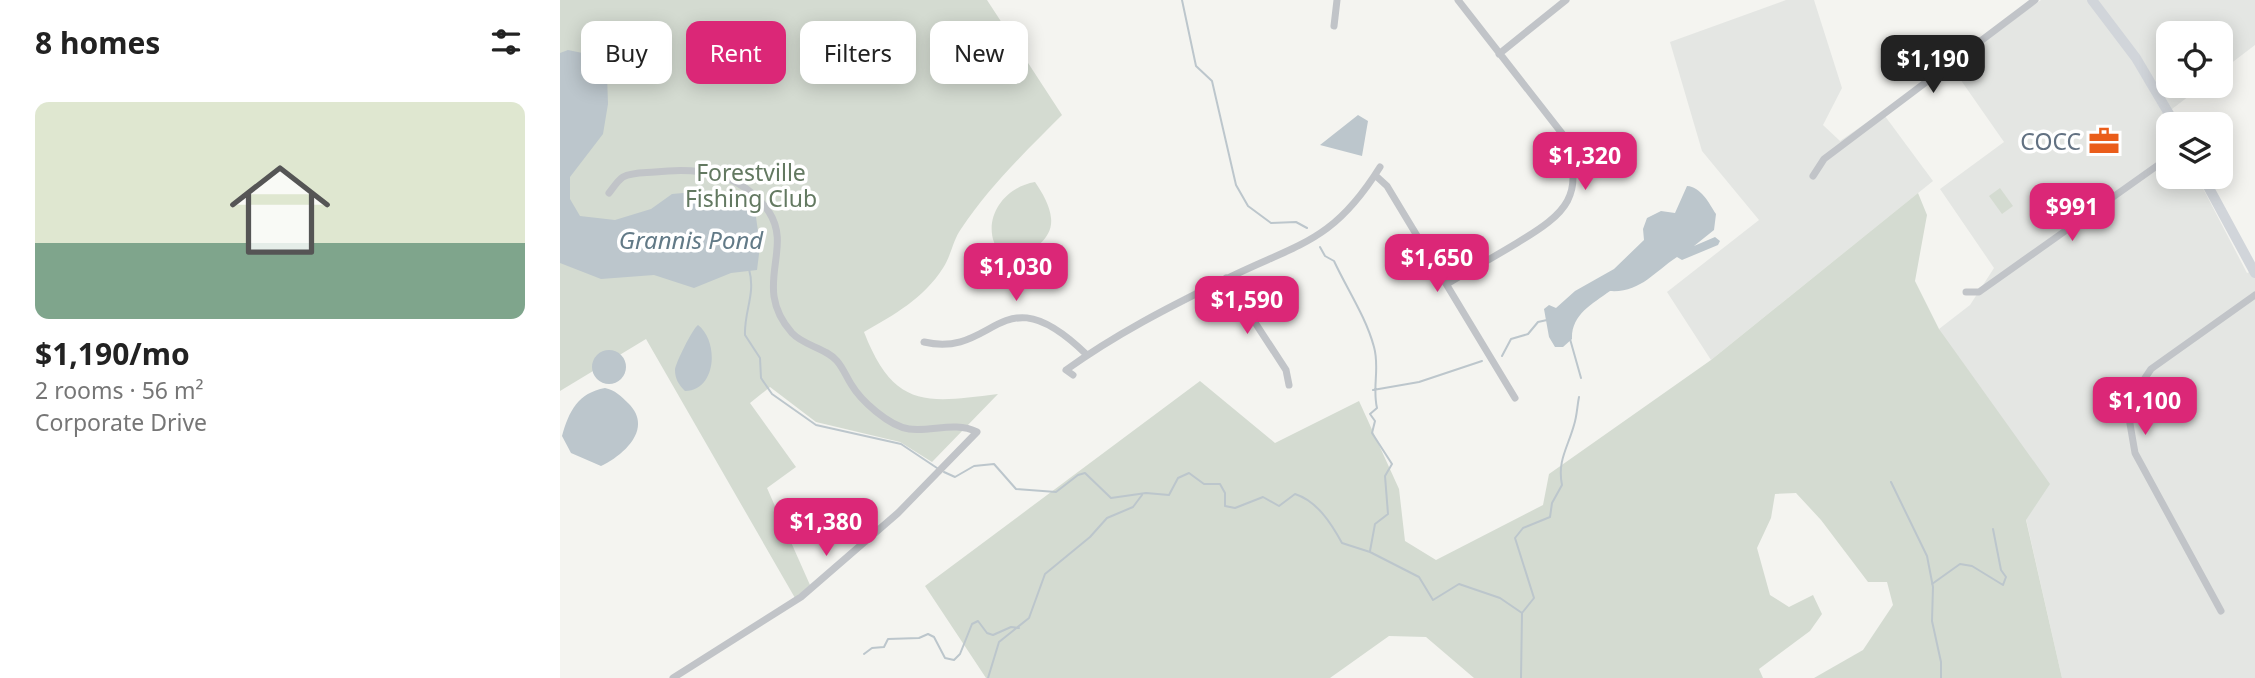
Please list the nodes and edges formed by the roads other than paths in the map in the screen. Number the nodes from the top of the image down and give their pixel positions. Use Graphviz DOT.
graph roads {
  1 [pos="1338,0"];
  2 [pos="1458,0"];
  3 [pos="1566,0"];
  4 [pos="2035,0"];
  5 [pos="2092,0"];
  6 [pos="1334,26"];
  7 [pos="1499,54"];
  8 [pos="2168,112"];
  9 [pos="1380,167"];
  10 [pos="2156,167"];
  11 [pos="1375,175"];
  12 [pos="1813,176"];
  13 [pos="2210,189"];
  14 [pos="609,193"];
  15 [pos="2255,273"];
  16 [pos="1227,278"];
  17 [pos="1447,284"];
  18 [pos="1966,292"];
  19 [pos="2255,295"];
  20 [pos="924,342"];
  21 [pos="1087,355"];
  22 [pos="1073,376"];
  23 [pos="1289,385"];
  24 [pos="1515,398"];
  25 [pos="2221,611"];
  26 [pos="673,678"];
  1 -- 6 [label="street"];
  2 -- 7 [label="street"];
  3 -- 7 [label="street"];
  4 -- 12 [label="street"];
  5 -- 8 [label="main road"];
  7 -- 17 [label="street"];
  9 -- 11 [label="street"];
  10 -- 18 [label="street"];
  11 -- 16 [label="street"];
  11 -- 17 [label="street"];
  13 -- 15 [label="main road"];
  14 -- 26 [label="street"];
  16 -- 21 [label="street"];
  16 -- 23 [label="street"];
  17 -- 24 [label="street"];
  19 -- 25 [label="street"];
  20 -- 21 [label="street"];
  21 -- 22 [label="street"];
}
